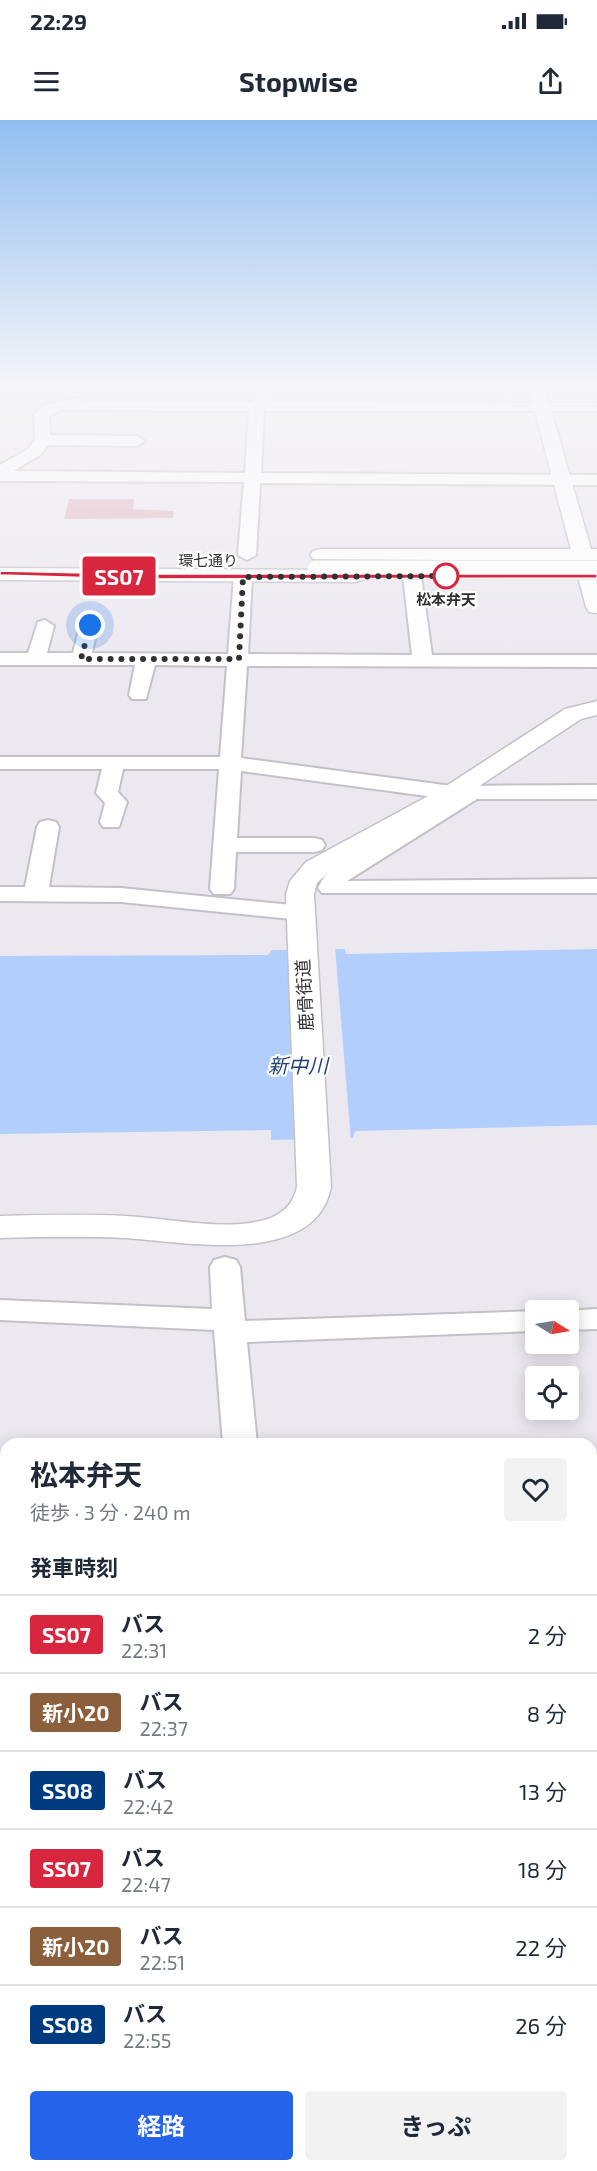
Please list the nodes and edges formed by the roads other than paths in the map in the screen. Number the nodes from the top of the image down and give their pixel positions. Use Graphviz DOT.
graph roads {
  1 [pos="251,485"];
  2 [pos="564,485"];
  3 [pos="111,555"];
  4 [pos="224,555"];
  5 [pos="247,555"];
  6 [pos="270,555"];
  7 [pos="0,559"];
  8 [pos="314,562"];
  9 [pos="594,566"];
  10 [pos="0,572"];
  11 [pos="412,576"];
  12 [pos="243,577"];
  13 [pos="597,607"];
  14 [pos="90,625"];
  15 [pos="45,626"];
  16 [pos="0,659"];
  17 [pos="36,659"];
  18 [pos="81,659"];
  19 [pos="146,659"];
  20 [pos="239,659"];
  21 [pos="423,661"];
  22 [pos="597,661"];
  23 [pos="139,695"];
  24 [pos="597,708"];
  25 [pos="0,763"];
  26 [pos="114,763"];
  27 [pos="231,763"];
  28 [pos="597,792"];
  29 [pos="460,793"];
  30 [pos="111,822"];
  31 [pos="48,827"];
  32 [pos="225,845"];
  33 [pos="314,845"];
  34 [pos="597,886"];
  35 [pos="222,889"];
  36 [pos="0,894"];
  37 [pos="36,894"];
  38 [pos="302,918"];
  39 [pos="0,1227"];
  40 [pos="225,1267"];
  41 [pos="0,1310"];
  42 [pos="597,1319"];
  43 [pos="579,1320"];
  44 [pos="525,1321"];
  45 [pos="230,1326"];
  46 [pos="239,1438"];
  1 -- 5 [label="street"];
  2 -- 9 [label="main road"];
  3 -- 7 [label="main road"];
  4 -- 5 [label="main road"];
  5 -- 6 [label="main road"];
  7 -- 8 [label="main road, 環七通り"];
  8 -- 9 [label="main road, 環七通り, bridge"];
  8 -- 10 [label="main road, 環七通り"];
  9 -- 11 [label="main road"];
  9 -- 13 [label="main road"];
  10 -- 12 [label="main road"];
  11 -- 12 [label="main road"];
  11 -- 21 [label="street"];
  12 -- 20 [label="street"];
  14 -- 18 [label="street"];
  15 -- 17 [label="street"];
  16 -- 17 [label="street"];
  17 -- 18 [label="street"];
  18 -- 19 [label="street"];
  19 -- 20 [label="street"];
  19 -- 23 [label="street"];
  20 -- 21 [label="street"];
  20 -- 27 [label="street"];
  21 -- 22 [label="street"];
  24 -- 29 [label="main road, 鹿骨街道"];
  25 -- 26 [label="street"];
  26 -- 27 [label="street"];
  26 -- 30 [label="street"];
  27 -- 29 [label="street"];
  27 -- 32 [label="street"];
  28 -- 29 [label="street"];
  29 -- 34 [label="street"];
  29 -- 38 [label="main road, 鹿骨街道"];
  31 -- 37 [label="street"];
  32 -- 33 [label="street"];
  32 -- 35 [label="street"];
  36 -- 37 [label="street"];
  37 -- 38 [label="street"];
  38 -- 39 [label="main road, 鹿骨街道"];
  40 -- 45 [label="street"];
  41 -- 45 [label="street"];
  42 -- 43 [label="street"];
  44 -- 45 [label="street"];
  45 -- 46 [label="street"];
}
